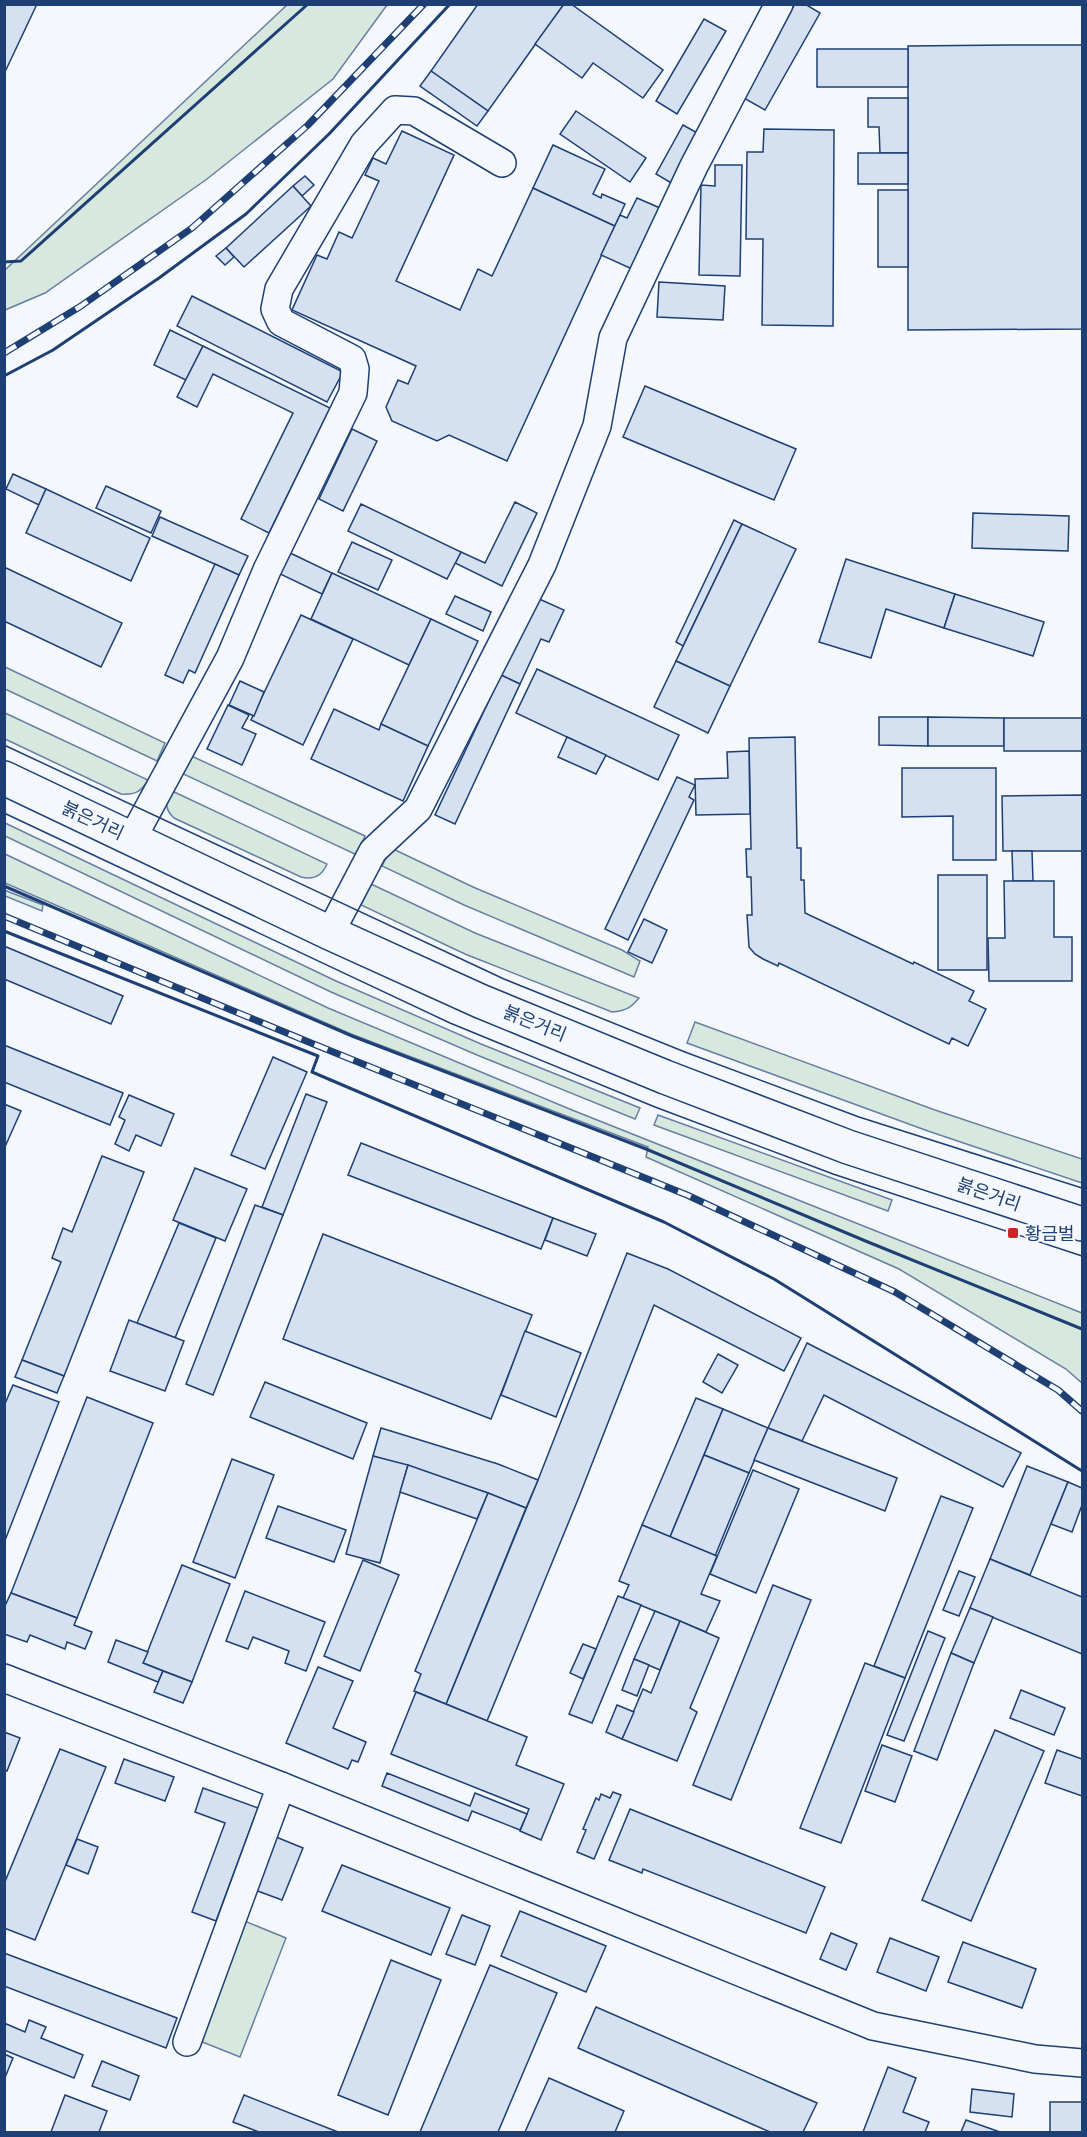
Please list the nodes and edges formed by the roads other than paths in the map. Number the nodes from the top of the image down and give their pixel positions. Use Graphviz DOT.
graph roads {
  1 [pos="779,4"];
  2 [pos="502,163"];
  3 [pos="4,778"];
  4 [pos="132,839"];
  5 [pos="330,933"];
  6 [pos="1083,1224"];
  7 [pos="4,1678"];
  8 [pos="280,1786"];
  9 [pos="187,2042"];
  10 [pos="1083,2063"];
  1 -- 5 [label="street"];
  2 -- 4 [label="street"];
  3 -- 4 [label="main road, 붉은거리"];
  4 -- 5 [label="main road, 붉은거리"];
  5 -- 6 [label="main road, 붉은거리"];
  7 -- 8 [label="street"];
  8 -- 9 [label="street"];
  8 -- 10 [label="street"];
}
